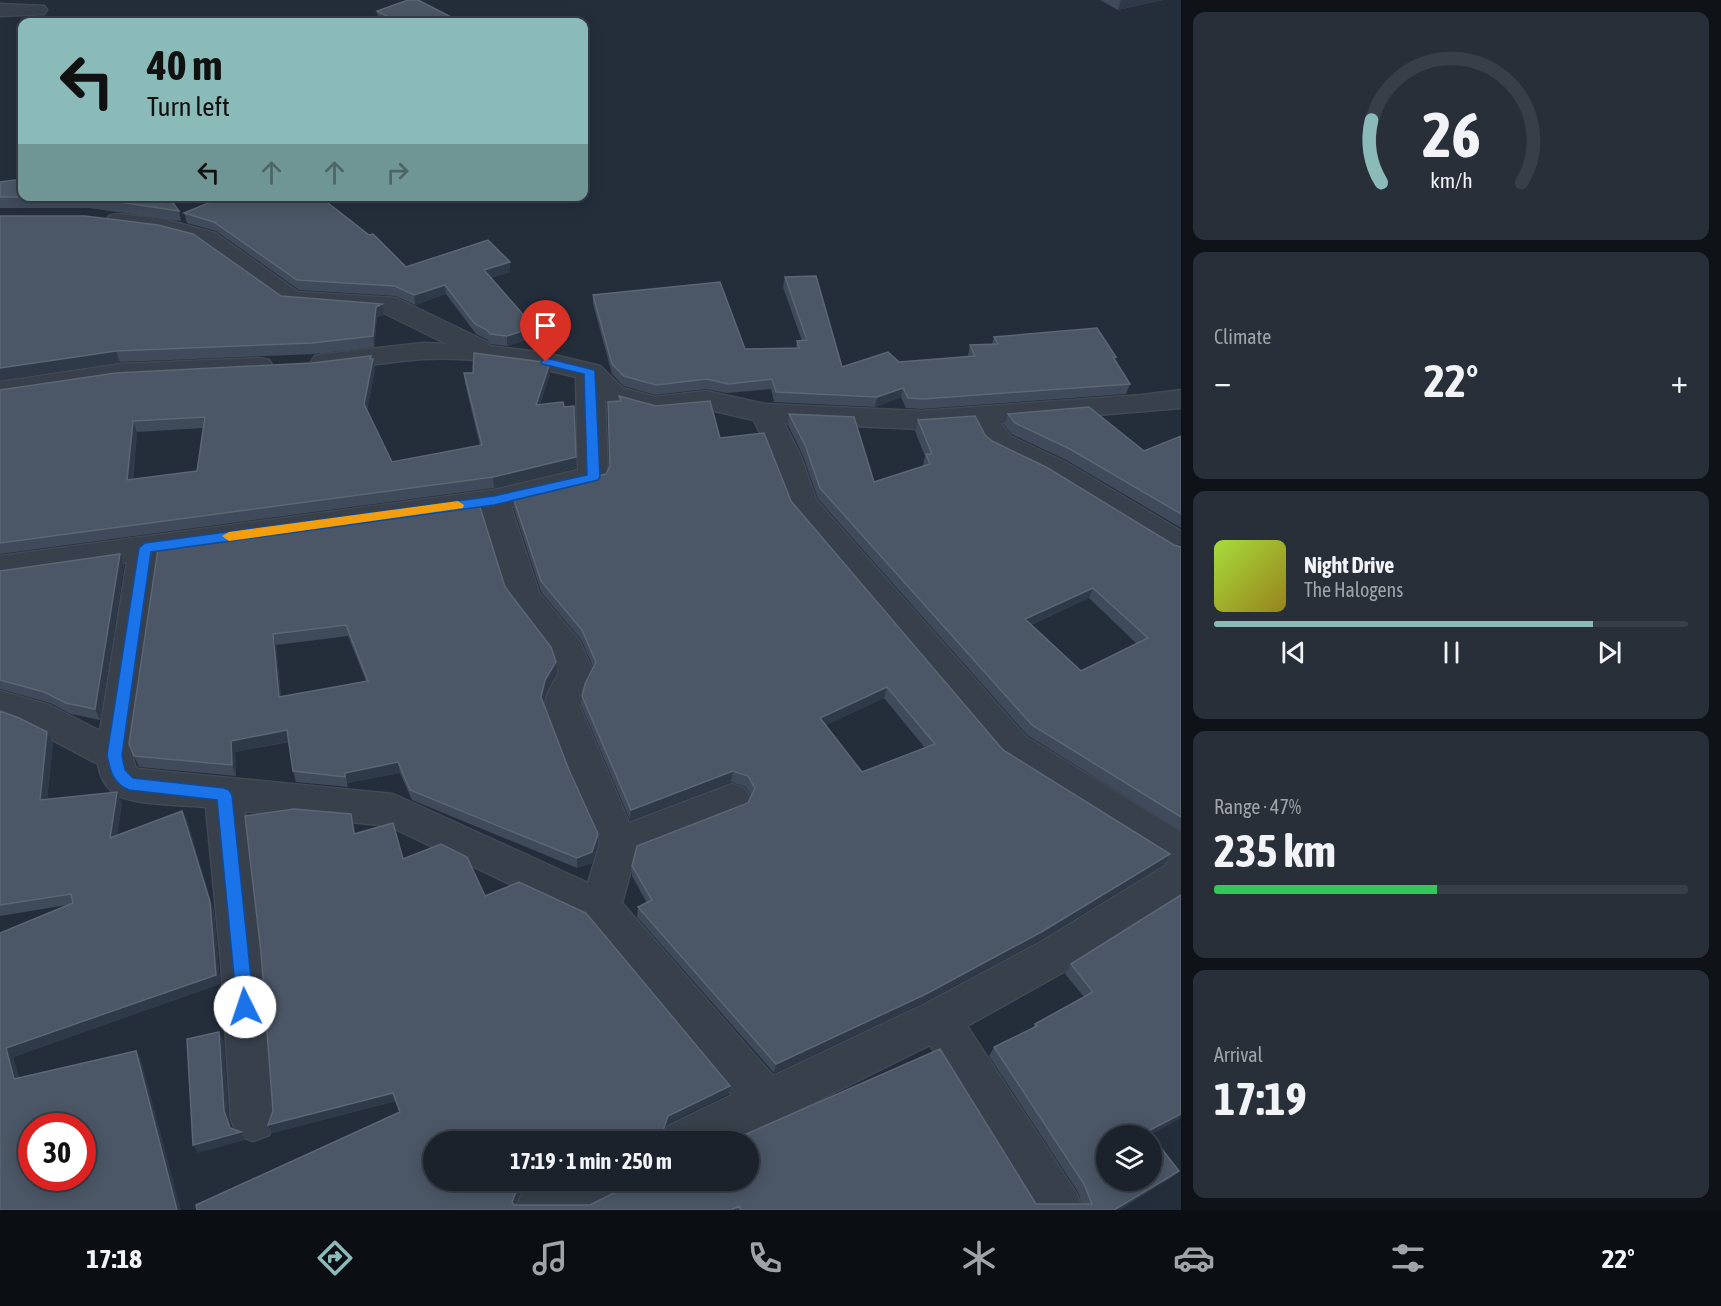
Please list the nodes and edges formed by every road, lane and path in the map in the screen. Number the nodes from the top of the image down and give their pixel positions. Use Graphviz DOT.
graph roads {
  1 [pos="0,10"];
  2 [pos="37,10"];
  3 [pos="100,219"];
  4 [pos="490,354"];
  5 [pos="590,372"];
  6 [pos="0,391"];
  7 [pos="1181,399"];
  8 [pos="765,413"];
  9 [pos="981,415"];
  10 [pos="494,501"];
  11 [pos="1181,546"];
  12 [pos="145,548"];
  13 [pos="0,568"];
  14 [pos="0,705"];
  15 [pos="114,755"];
  16 [pos="224,795"];
  17 [pos="732,800"];
  18 [pos="620,844"];
  19 [pos="1181,852"];
  20 [pos="1181,877"];
  21 [pos="602,908"];
  22 [pos="938,1018"];
  23 [pos="767,1102"];
  24 [pos="253,1119"];
  25 [pos="707,1131"];
  26 [pos="578,1191"];
  27 [pos="539,1210"];
  28 [pos="1059,1210"];
  1 -- 2 [label="street"];
  3 -- 4 [label="street"];
  4 -- 5 [label="street"];
  4 -- 6 [label="street"];
  5 -- 8 [label="street"];
  5 -- 10 [label="street"];
  7 -- 9 [label="street"];
  8 -- 9 [label="street"];
  8 -- 19 [label="street"];
  9 -- 11 [label="street"];
  10 -- 12 [label="street"];
  10 -- 18 [label="street"];
  12 -- 13 [label="street"];
  12 -- 15 [label="street"];
  14 -- 15 [label="street"];
  15 -- 16 [label="street"];
  16 -- 21 [label="street"];
  16 -- 24 [label="street"];
  17 -- 18 [label="street"];
  18 -- 21 [label="street"];
  20 -- 22 [label="street"];
  21 -- 23 [label="street"];
  22 -- 23 [label="street"];
  22 -- 28 [label="street"];
  23 -- 25 [label="street"];
  26 -- 27 [label="street"];
}
